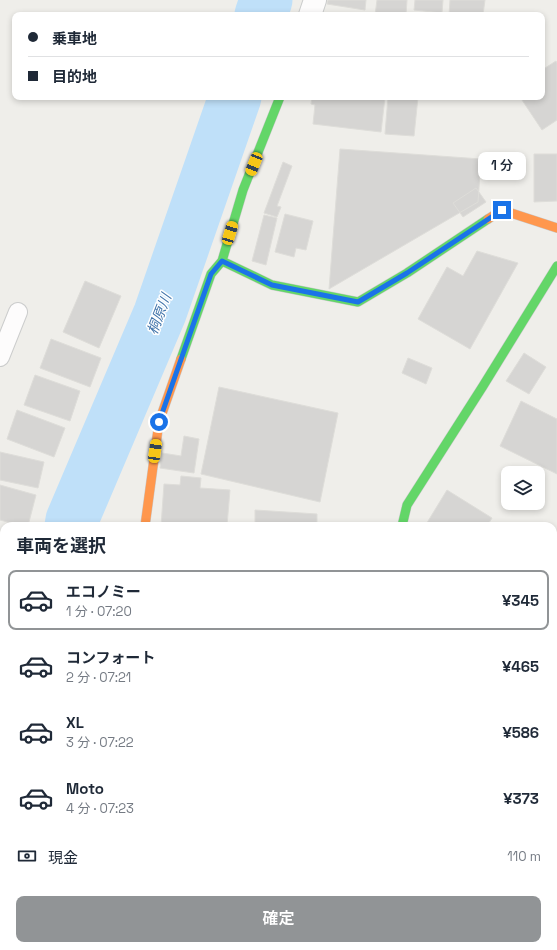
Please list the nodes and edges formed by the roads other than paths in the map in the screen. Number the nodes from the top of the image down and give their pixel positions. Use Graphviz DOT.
graph roads {
  1 [pos="315,0"];
  2 [pos="311,12"];
  3 [pos="279,100"];
  4 [pos="557,228"];
  5 [pos="222,261"];
  6 [pos="557,266"];
  7 [pos="18,312"];
  8 [pos="0,357"];
  9 [pos="146,522"];
  10 [pos="403,522"];
  1 -- 2 [label="street"];
  3 -- 5 [label="street"];
  4 -- 5 [label="street"];
  5 -- 9 [label="street"];
  6 -- 10 [label="street"];
  7 -- 8 [label="lane"];
}
